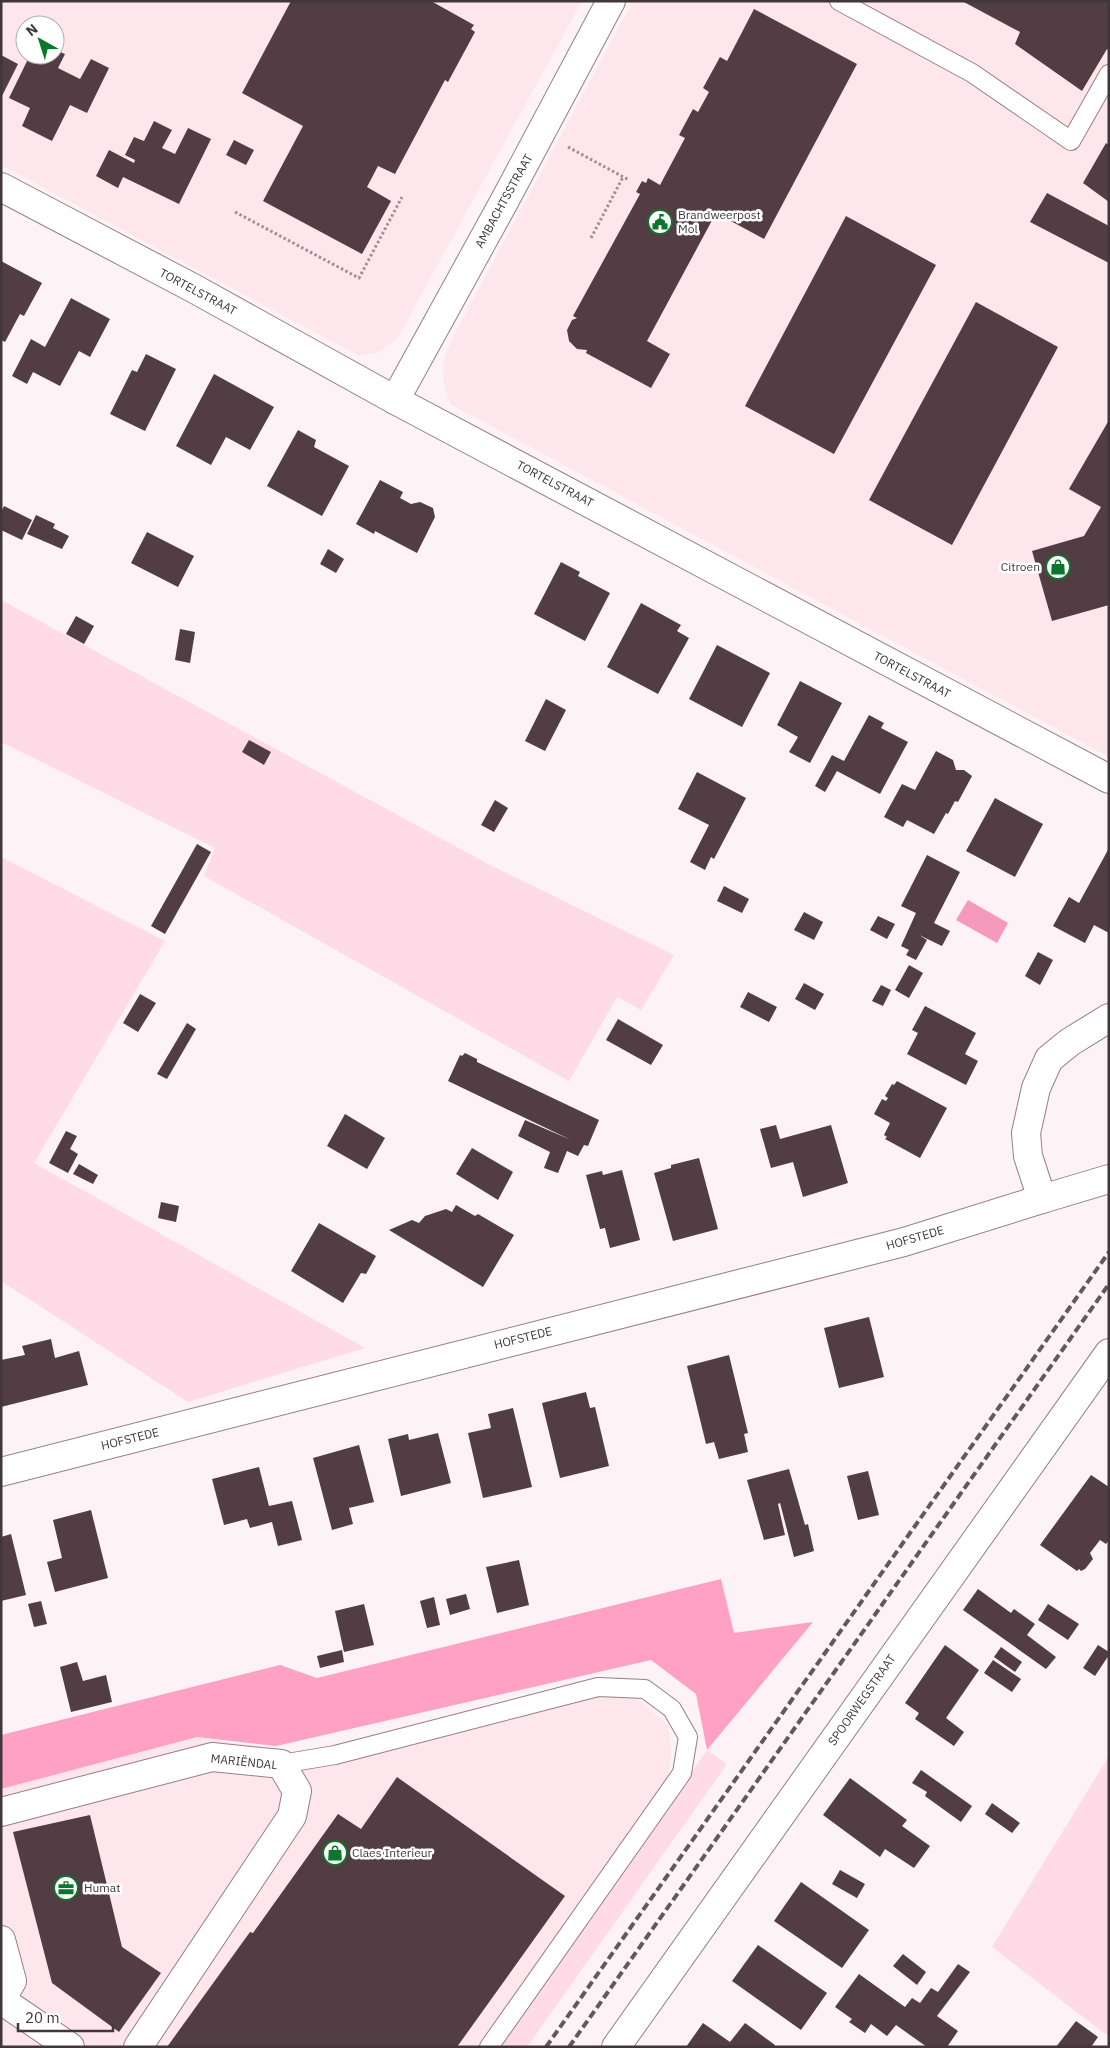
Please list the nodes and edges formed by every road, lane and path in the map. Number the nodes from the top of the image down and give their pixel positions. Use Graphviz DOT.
graph roads {
  1 [pos="611,1"];
  2 [pos="839,1"];
  3 [pos="1109,74"];
  4 [pos="541,133"];
  5 [pos="623,177"];
  6 [pos="629,180"];
  7 [pos="1,187"];
  8 [pos="402,197"];
  9 [pos="235,212"];
  10 [pos="590,238"];
  11 [pos="394,400"];
  12 [pos="1109,779"];
  13 [pos="1109,1018"];
  14 [pos="1109,1179"];
  15 [pos="1042,1199"];
  16 [pos="1109,1353"];
  17 [pos="1,1472"];
  18 [pos="281,1764"];
  19 [pos="1,1812"];
  20 [pos="1,1940"];
  21 [pos="1,2000"];
  22 [pos="70,2047"];
  23 [pos="138,2047"];
  24 [pos="490,2047"];
  25 [pos="616,2047"];
  1 -- 4 [label="street, AMBACHTSSTRAAT"];
  2 -- 3 [label="lane"];
  4 -- 5 [label="path"];
  4 -- 11 [label="street, AMBACHTSSTRAAT"];
  5 -- 6 [label="path"];
  5 -- 10 [label="path"];
  7 -- 11 [label="street, TORTELSTRAAT"];
  8 -- 9 [label="path"];
  11 -- 12 [label="street, TORTELSTRAAT"];
  13 -- 15 [label="street"];
  14 -- 15 [label="street, HOFSTEDE"];
  15 -- 17 [label="street, HOFSTEDE"];
  16 -- 25 [label="street, SPOORWEGSTRAAT"];
  18 -- 19 [label="street, MARIËNDAL"];
  18 -- 23 [label="street, MARIËNDAL"];
  18 -- 24 [label="lane"];
  20 -- 21 [label="street"];
  21 -- 22 [label="street"];
}
